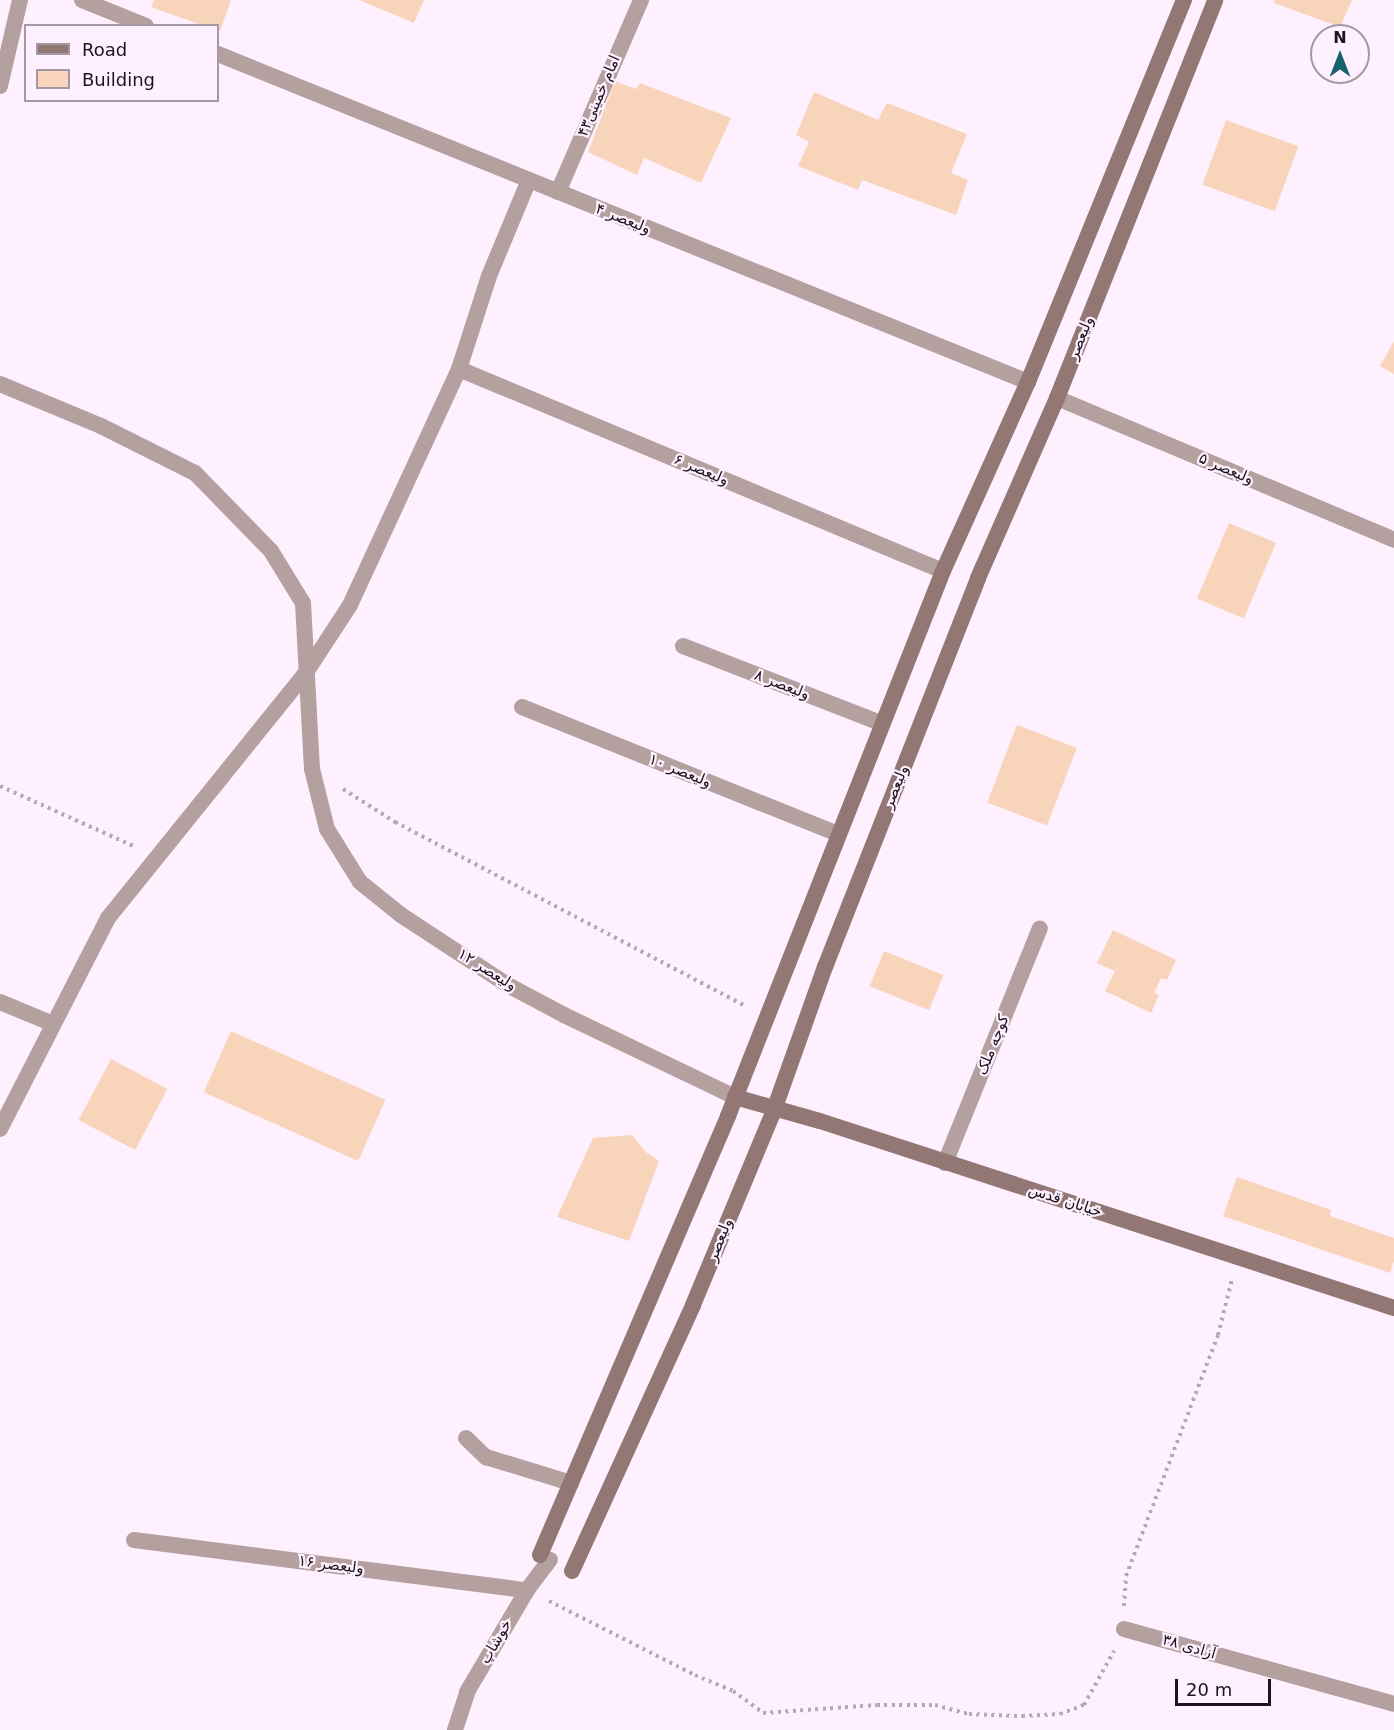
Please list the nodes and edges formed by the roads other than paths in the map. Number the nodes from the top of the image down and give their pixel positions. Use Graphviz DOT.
graph roads {
  1 [pos="20,0"];
  2 [pos="82,0"];
  3 [pos="640,0"];
  4 [pos="1184,0"];
  5 [pos="1215,0"];
  6 [pos="141,24"];
  7 [pos="219,54"];
  8 [pos="0,86"];
  9 [pos="529,180"];
  10 [pos="558,192"];
  11 [pos="459,369"];
  12 [pos="1028,382"];
  13 [pos="0,384"];
  14 [pos="1057,398"];
  15 [pos="1394,540"];
  16 [pos="943,571"];
  17 [pos="683,646"];
  18 [pos="307,670"];
  19 [pos="522,708"];
  20 [pos="881,723"];
  21 [pos="837,834"];
  22 [pos="1040,928"];
  23 [pos="0,1002"];
  24 [pos="53,1024"];
  25 [pos="735,1097"];
  26 [pos="774,1110"];
  27 [pos="0,1129"];
  28 [pos="945,1163"];
  29 [pos="1394,1308"];
  30 [pos="466,1438"];
  31 [pos="571,1483"];
  32 [pos="134,1540"];
  33 [pos="545,1558"];
  34 [pos="572,1571"];
  35 [pos="527,1590"];
  36 [pos="1124,1629"];
  37 [pos="1394,1704"];
  38 [pos="455,1730"];
  1 -- 8 [label="street"];
  2 -- 6 [label="street"];
  3 -- 10 [label="street, امام خمینی۴۳"];
  4 -- 12 [label="main road"];
  5 -- 14 [label="main road, ولیعصر"];
  7 -- 9 [label="street, ولیعصر ۴"];
  9 -- 10 [label="street, ولیعصر ۴"];
  9 -- 11 [label="street"];
  10 -- 12 [label="street, ولیعصر ۴"];
  11 -- 16 [label="street, ولیعصر ۶"];
  11 -- 18 [label="street"];
  12 -- 16 [label="main road"];
  13 -- 18 [label="street, ولیعصر ۱۲"];
  14 -- 15 [label="street, ولیعصر ۵"];
  14 -- 26 [label="main road, ولیعصر"];
  16 -- 20 [label="main road"];
  17 -- 20 [label="street, ولیعصر ۸"];
  18 -- 24 [label="street"];
  18 -- 25 [label="street, ولیعصر ۱۲"];
  19 -- 21 [label="street, ولیعصر ۱۰"];
  20 -- 21 [label="main road"];
  21 -- 25 [label="main road"];
  22 -- 28 [label="street, کوچه ملک"];
  23 -- 24 [label="street"];
  24 -- 27 [label="street"];
  25 -- 26 [label="main road, خیابان قدس"];
  25 -- 31 [label="main road"];
  26 -- 28 [label="main road, خیابان قدس"];
  26 -- 34 [label="main road, ولیعصر"];
  28 -- 29 [label="main road, خیابان قدس"];
  30 -- 31 [label="street"];
  31 -- 33 [label="main road"];
  32 -- 35 [label="street, ولیعصر ۱۶"];
  33 -- 34 [label="street"];
  33 -- 35 [label="street, خوشاپ"];
  35 -- 38 [label="street, خوشاپ"];
  36 -- 37 [label="street, آزادی ۳۸"];
}
